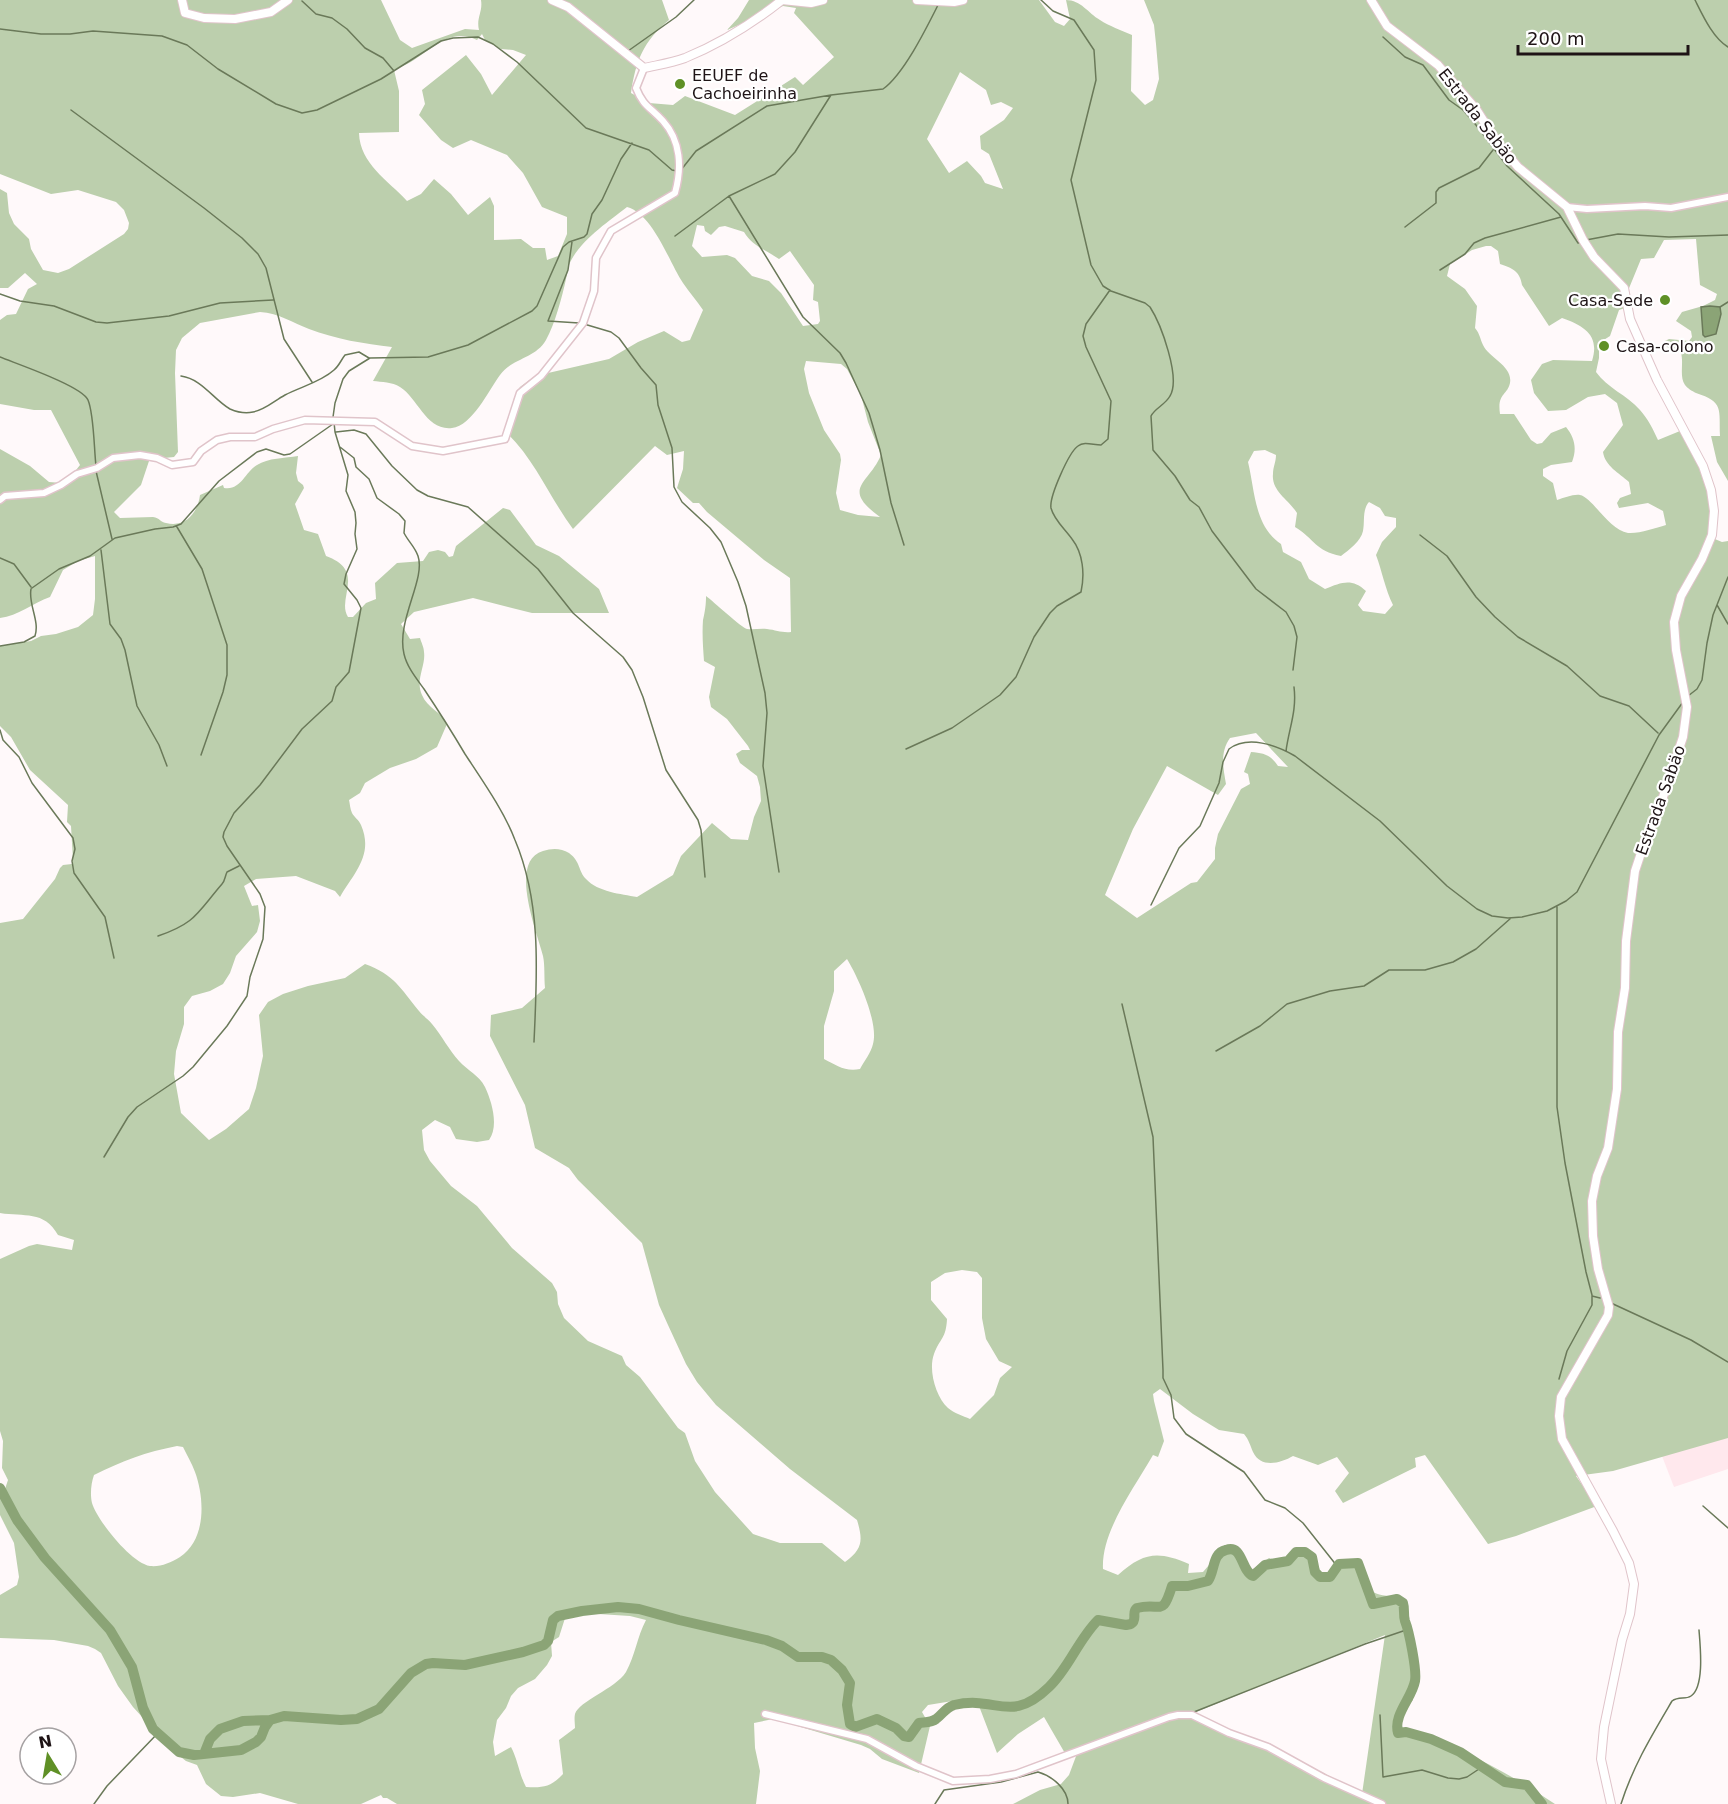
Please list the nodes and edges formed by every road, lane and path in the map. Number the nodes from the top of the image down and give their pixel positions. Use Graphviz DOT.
graph roads {
  1 [pos="182,0"];
  2 [pos="288,0"];
  3 [pos="552,0"];
  4 [pos="782,0"];
  5 [pos="823,0"];
  6 [pos="917,0"];
  7 [pos="963,0"];
  8 [pos="1371,0"];
  9 [pos="644,68"];
  10 [pos="1728,197"];
  11 [pos="1567,207"];
  12 [pos="0,500"];
  13 [pos="765,1714"];
  14 [pos="1382,1804"];
  15 [pos="1611,1804"];
  1 -- 2 [label="street"];
  3 -- 9 [label="street"];
  4 -- 5 [label="street"];
  4 -- 9 [label="street"];
  6 -- 7 [label="street"];
  8 -- 11 [label="street, Estrada Sabäo"];
  9 -- 12 [label="street"];
  10 -- 11 [label="street"];
  11 -- 15 [label="street, Estrada Sabäo"];
  13 -- 14 [label="street"];
}
